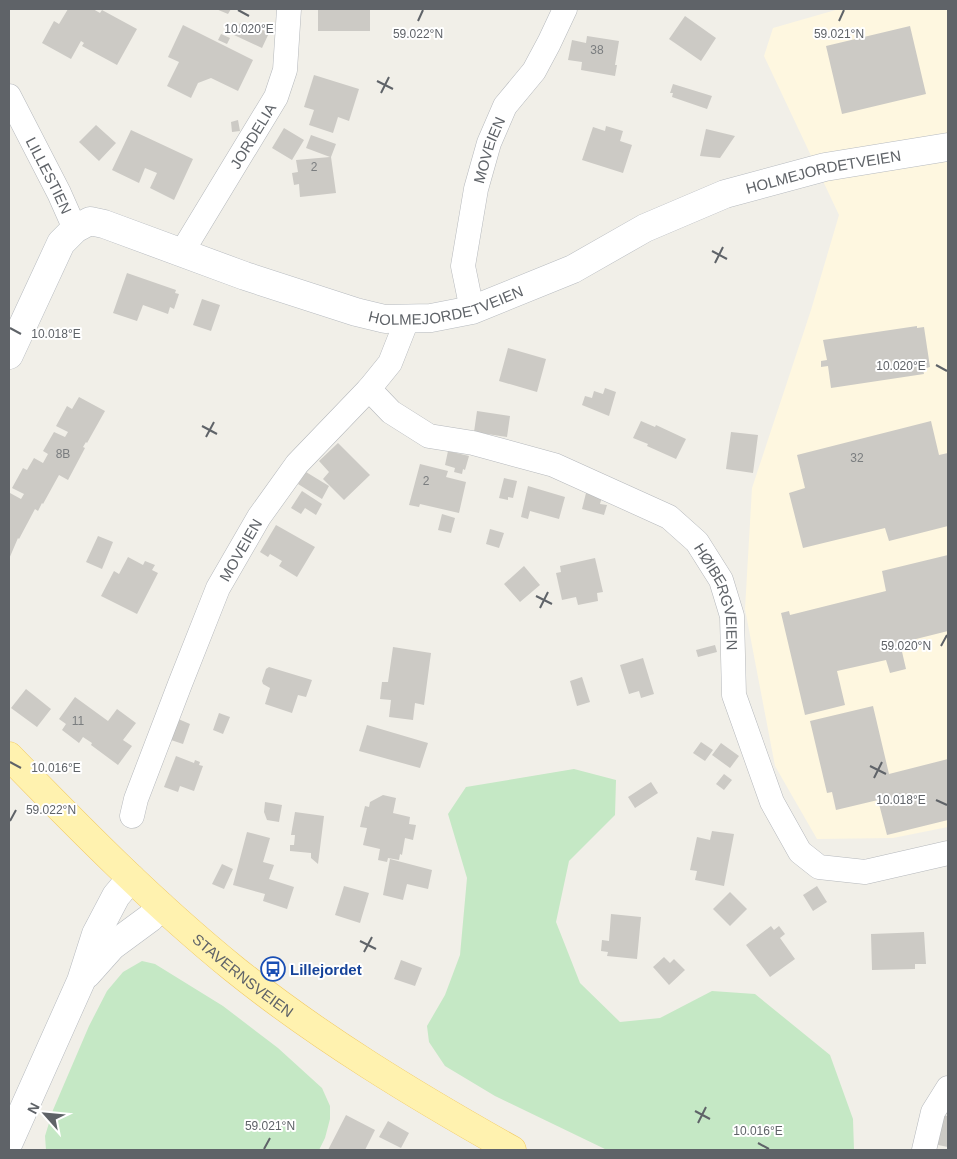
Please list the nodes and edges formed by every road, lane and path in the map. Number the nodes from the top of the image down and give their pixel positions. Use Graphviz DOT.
graph roads {
  1 [pos="289,9"];
  2 [pos="565,9"];
  3 [pos="9,96"];
  4 [pos="948,147"];
  5 [pos="75,229"];
  6 [pos="182,252"];
  7 [pos="472,310"];
  8 [pos="407,320"];
  9 [pos="9,355"];
  10 [pos="369,389"];
  11 [pos="9,756"];
  12 [pos="132,816"];
  13 [pos="948,853"];
  14 [pos="130,878"];
  15 [pos="161,906"];
  16 [pos="81,981"];
  17 [pos="948,1088"];
  18 [pos="9,1142"];
  19 [pos="512,1150"];
  20 [pos="924,1150"];
  1 -- 6 [label="street, JORDELIA"];
  2 -- 7 [label="street, MOVEIEN"];
  3 -- 5 [label="street, LILLESTIEN"];
  4 -- 7 [label="street, HOLMEJORDETVEIEN"];
  5 -- 6 [label="street, HOLMEJORDETVEIEN"];
  5 -- 9 [label="street"];
  6 -- 8 [label="street, HOLMEJORDETVEIEN"];
  7 -- 8 [label="street, HOLMEJORDETVEIEN"];
  8 -- 10 [label="street, MOVEIEN"];
  10 -- 12 [label="street, MOVEIEN"];
  10 -- 13 [label="street, HØIBERGVEIEN"];
  11 -- 14 [label="main road, STAVERNSVEIEN"];
  14 -- 15 [label="main road, STAVERNSVEIEN"];
  14 -- 16 [label="street"];
  15 -- 16 [label="street"];
  15 -- 19 [label="main road, STAVERNSVEIEN"];
  16 -- 18 [label="street"];
  17 -- 20 [label="street"];
}
